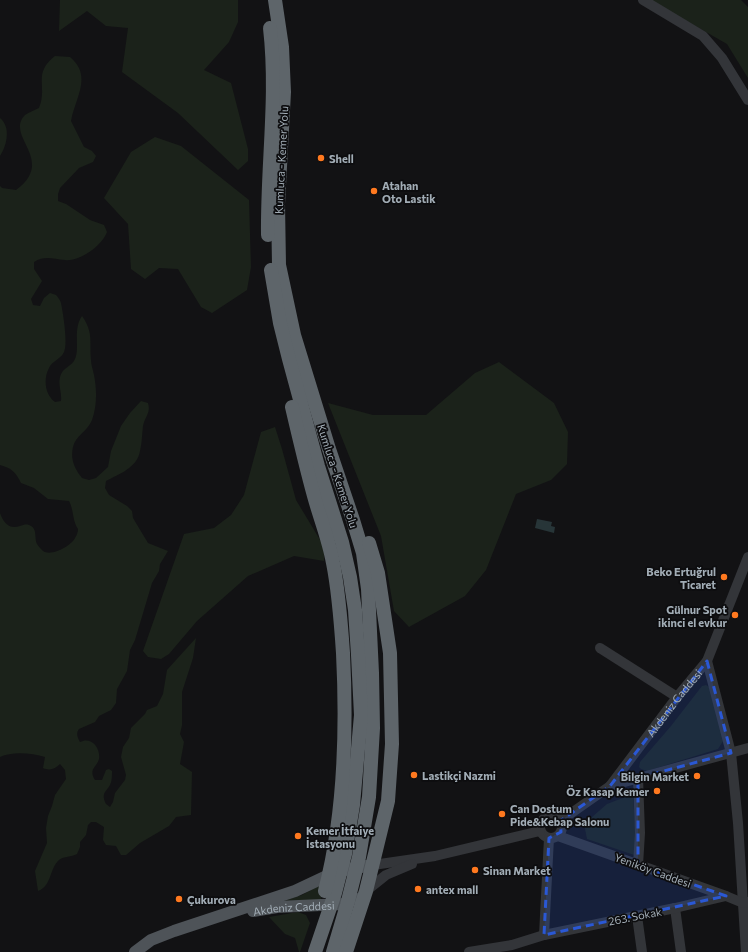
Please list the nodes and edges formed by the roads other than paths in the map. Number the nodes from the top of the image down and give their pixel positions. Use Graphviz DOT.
graph roads {
  1 [pos="266,0"];
  2 [pos="275,0"];
  3 [pos="643,0"];
  4 [pos="748,100"];
  5 [pos="289,359"];
  6 [pos="313,400"];
  7 [pos="748,557"];
  8 [pos="600,648"];
  9 [pos="708,661"];
  10 [pos="677,697"];
  11 [pos="748,748"];
  12 [pos="731,753"];
  13 [pos="638,778"];
  14 [pos="610,786"];
  15 [pos="560,821"];
  16 [pos="743,822"];
  17 [pos="540,831"];
  18 [pos="553,837"];
  19 [pos="435,856"];
  20 [pos="373,865"];
  21 [pos="638,865"];
  22 [pos="329,875"];
  23 [pos="366,891"];
  24 [pos="726,896"];
  25 [pos="745,903"];
  26 [pos="321,906"];
  27 [pos="675,908"];
  28 [pos="637,916"];
  29 [pos="212,918"];
  30 [pos="544,935"];
  31 [pos="317,947"];
  32 [pos="338,949"];
  33 [pos="140,950"];
  34 [pos="306,952"];
  35 [pos="469,952"];
  36 [pos="642,952"];
  37 [pos="681,952"];
  38 [pos="746,952"];
  1 -- 5 [label="highway, Kumluca - Kemer Yolu"];
  2 -- 6 [label="highway, Kumluca - Kemer Yolu"];
  3 -- 4 [label="street"];
  5 -- 22 [label="highway, Kumluca - Kemer Yolu"];
  5 -- 31 [label="highway, Kumluca - Kemer Yolu"];
  6 -- 20 [label="highway"];
  6 -- 32 [label="highway, Kumluca - Kemer Yolu"];
  7 -- 9 [label="street, Akdeniz Caddesi"];
  8 -- 10 [label="street"];
  9 -- 10 [label="street, Akdeniz Caddesi"];
  9 -- 12 [label="street"];
  10 -- 14 [label="street, Akdeniz Caddesi"];
  11 -- 12 [label="street"];
  12 -- 13 [label="street"];
  12 -- 16 [label="street"];
  13 -- 14 [label="street"];
  13 -- 21 [label="street"];
  14 -- 15 [label="street, Akdeniz Caddesi"];
  15 -- 17 [label="street"];
  15 -- 18 [label="street"];
  16 -- 25 [label="street"];
  17 -- 18 [label="street"];
  17 -- 19 [label="street, Akdeniz Caddesi"];
  18 -- 21 [label="street, Yeniköy Caddesi"];
  18 -- 30 [label="street"];
  19 -- 20 [label="street, Akdeniz Caddesi"];
  19 -- 23 [label="street, Akdeniz Caddesi"];
  20 -- 22 [label="main road, Akdeniz Caddesi"];
  20 -- 23 [label="highway"];
  21 -- 24 [label="street, Yeniköy Caddesi"];
  22 -- 26 [label="highway, Kumluca - Kemer Yolu"];
  22 -- 29 [label="main road, Akdeniz Caddesi"];
  23 -- 26 [label="main road, Akdeniz Caddesi"];
  23 -- 32 [label="highway"];
  24 -- 25 [label="street, Yeniköy Caddesi"];
  24 -- 27 [label="street, 263. Sokak"];
  25 -- 38 [label="street"];
  26 -- 29 [label="main road, Akdeniz Caddesi"];
  26 -- 34 [label="highway, Kumluca - Kemer Yolu"];
  27 -- 28 [label="street, 263. Sokak"];
  27 -- 37 [label="street"];
  28 -- 30 [label="street, 263. Sokak"];
  28 -- 36 [label="street"];
  29 -- 33 [label="main road, Akdeniz Caddesi"];
  30 -- 35 [label="street, 263. Sokak"];
}
